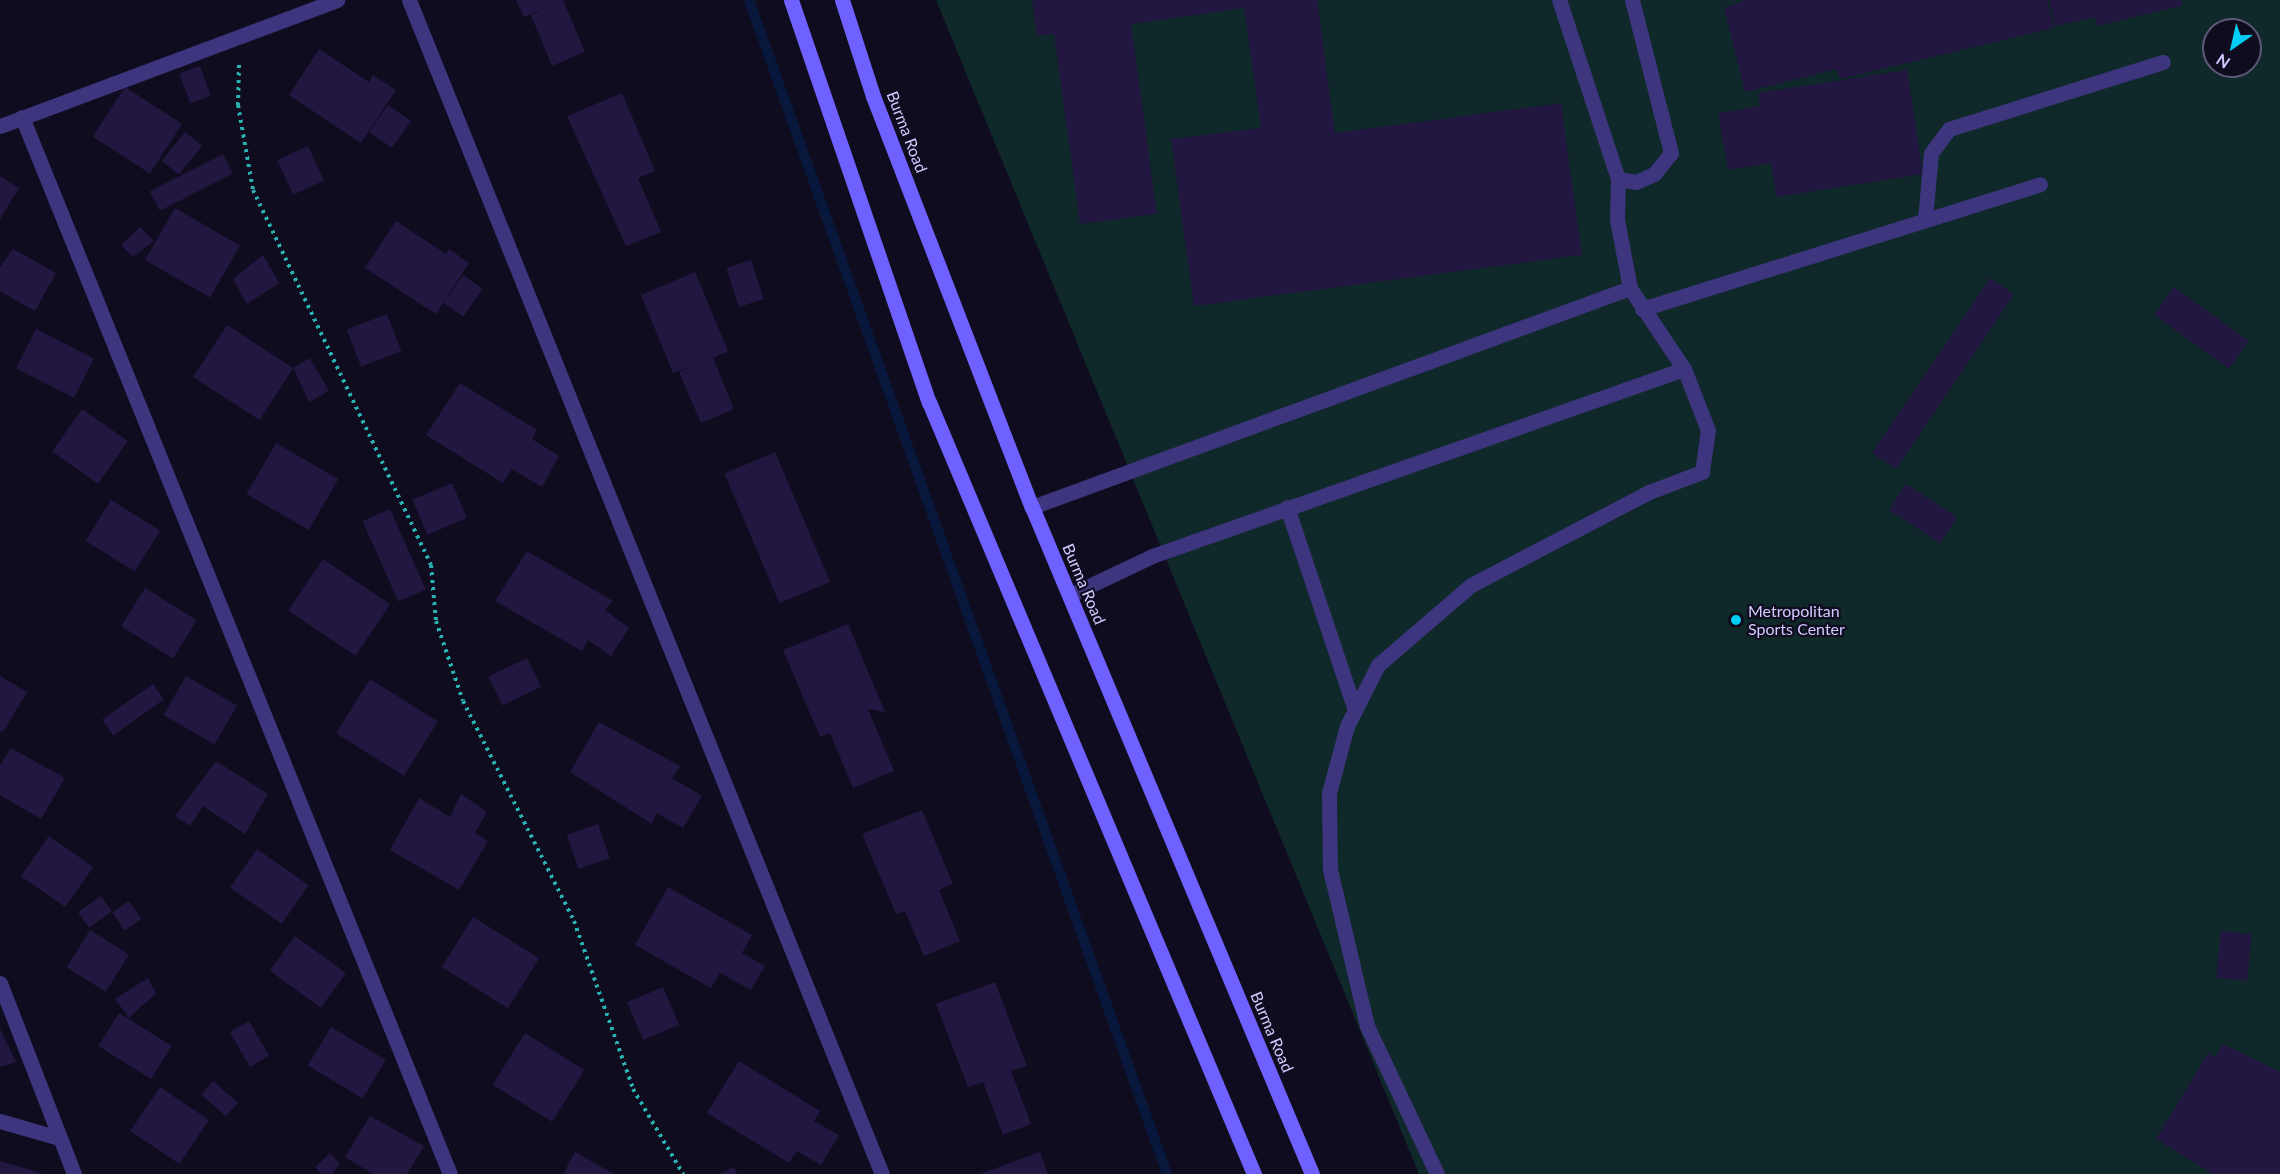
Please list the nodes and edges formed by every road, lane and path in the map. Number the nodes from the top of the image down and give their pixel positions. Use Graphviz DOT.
graph roads {
  1 [pos="337,0"];
  2 [pos="409,0"];
  3 [pos="791,0"];
  4 [pos="842,0"];
  5 [pos="1559,0"];
  6 [pos="1632,0"];
  7 [pos="240,35"];
  8 [pos="2163,62"];
  9 [pos="22,117"];
  10 [pos="0,126"];
  11 [pos="1618,179"];
  12 [pos="2040,184"];
  13 [pos="1925,219"];
  14 [pos="1630,288"];
  15 [pos="1642,309"];
  16 [pos="1684,369"];
  17 [pos="1032,507"];
  18 [pos="1287,507"];
  19 [pos="1070,595"];
  20 [pos="1355,710"];
  21 [pos="0,983"];
  22 [pos="0,1121"];
  23 [pos="59,1138"];
  24 [pos="74,1174"];
  25 [pos="450,1174"];
  26 [pos="683,1174"];
  27 [pos="882,1174"];
  28 [pos="1254,1174"];
  29 [pos="1312,1174"];
  30 [pos="1437,1174"];
  1 -- 7 [label="street"];
  2 -- 27 [label="street"];
  3 -- 28 [label="main road"];
  4 -- 17 [label="main road, Burma Road"];
  5 -- 11 [label="street"];
  6 -- 11 [label="street"];
  7 -- 9 [label="street"];
  7 -- 26 [label="path"];
  8 -- 13 [label="street"];
  9 -- 10 [label="street"];
  9 -- 25 [label="street"];
  11 -- 14 [label="street"];
  12 -- 13 [label="street"];
  13 -- 15 [label="street"];
  14 -- 15 [label="street"];
  14 -- 17 [label="street"];
  15 -- 16 [label="street"];
  16 -- 18 [label="street"];
  16 -- 20 [label="street"];
  17 -- 19 [label="main road, Burma Road"];
  18 -- 19 [label="street"];
  18 -- 20 [label="street"];
  19 -- 29 [label="main road, Burma Road"];
  20 -- 30 [label="street"];
  21 -- 23 [label="street"];
  22 -- 23 [label="street"];
  23 -- 24 [label="street"];
}
